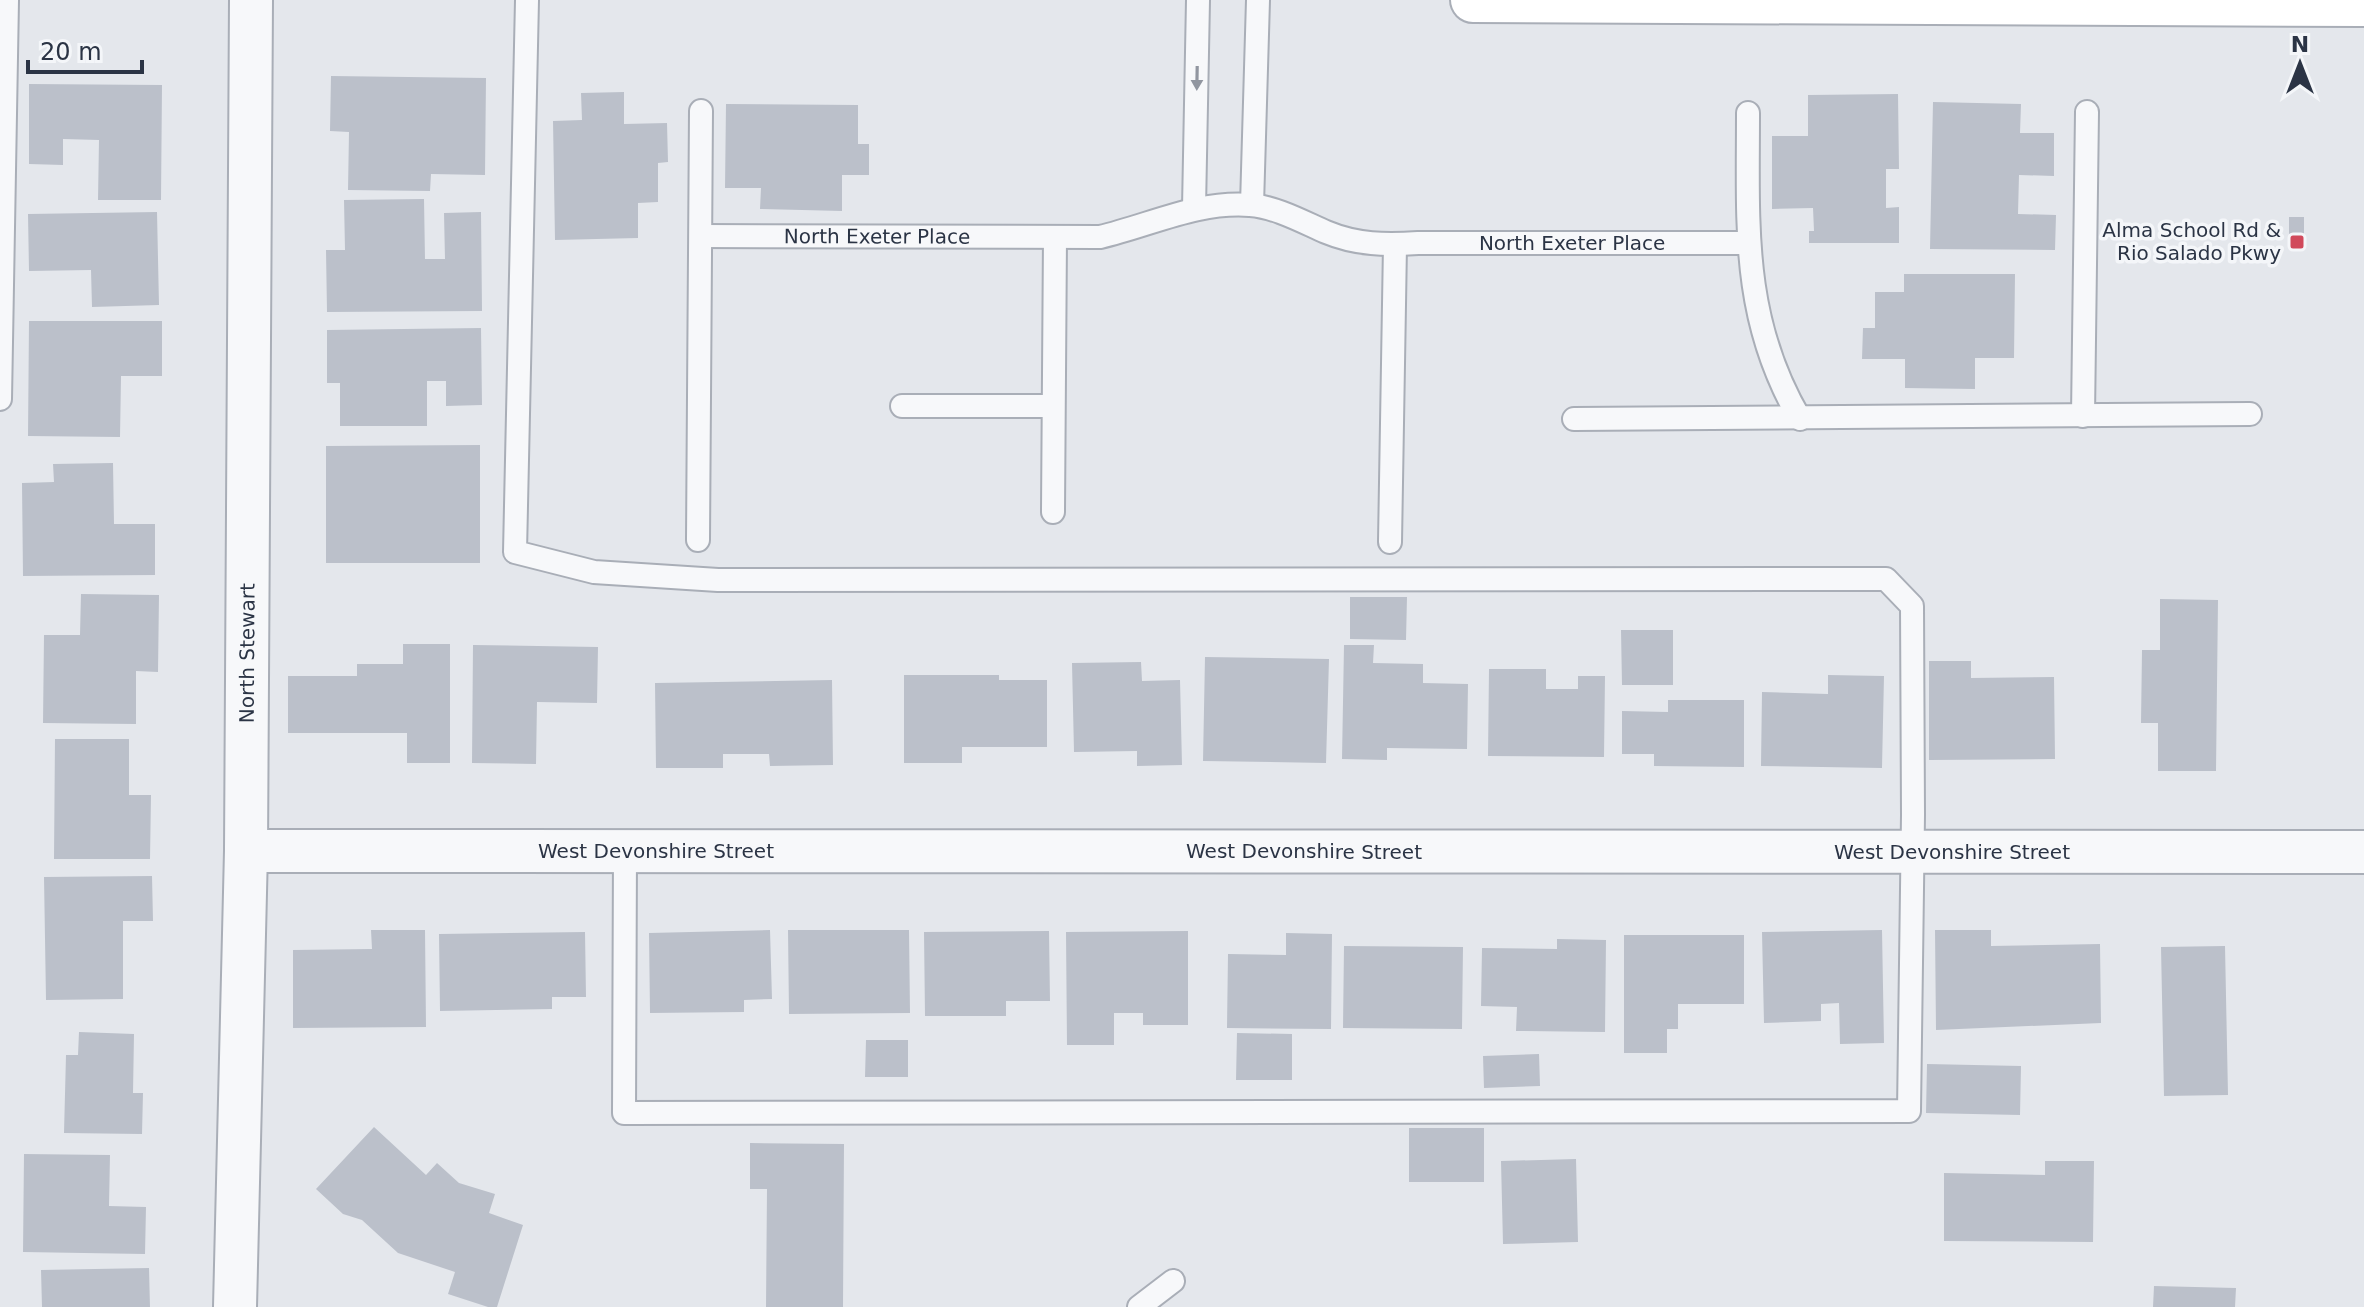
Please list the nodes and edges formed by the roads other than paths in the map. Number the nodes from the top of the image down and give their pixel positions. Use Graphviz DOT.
graph roads {
  1 [pos="7,0"];
  2 [pos="251,0"];
  3 [pos="527,0"];
  4 [pos="1198,0"];
  5 [pos="1258,0"];
  6 [pos="1473,0"];
  7 [pos="2364,4"];
  8 [pos="701,111"];
  9 [pos="2087,112"];
  10 [pos="1748,113"];
  11 [pos="1252,205"];
  12 [pos="1194,208"];
  13 [pos="701,236"];
  14 [pos="1055,237"];
  15 [pos="1748,243"];
  16 [pos="1395,245"];
  17 [pos="0,399"];
  18 [pos="902,406"];
  19 [pos="1053,406"];
  20 [pos="2250,414"];
  21 [pos="2083,416"];
  22 [pos="1574,419"];
  23 [pos="1800,419"];
  24 [pos="1053,512"];
  25 [pos="698,540"];
  26 [pos="1390,542"];
  27 [pos="246,851"];
  28 [pos="625,852"];
  29 [pos="1912,852"];
  30 [pos="2364,852"];
  31 [pos="1173,1281"];
  32 [pos="235,1307"];
  33 [pos="1139,1307"];
  1 -- 17 [label="lane"];
  2 -- 27 [label="street, North Stewart"];
  3 -- 29 [label="lane"];
  4 -- 12 [label="lane, one-way"];
  5 -- 11 [label="lane"];
  6 -- 7 [label="main road"];
  8 -- 13 [label="lane"];
  9 -- 21 [label="lane"];
  10 -- 15 [label="lane"];
  11 -- 12 [label="lane, North Exeter Place"];
  11 -- 16 [label="lane, North Exeter Place"];
  12 -- 14 [label="lane, North Exeter Place"];
  13 -- 14 [label="lane, North Exeter Place"];
  13 -- 25 [label="lane"];
  14 -- 19 [label="lane"];
  15 -- 16 [label="lane, North Exeter Place"];
  15 -- 23 [label="lane"];
  16 -- 26 [label="lane"];
  18 -- 19 [label="lane"];
  19 -- 24 [label="lane"];
  20 -- 21 [label="lane"];
  21 -- 23 [label="lane"];
  22 -- 23 [label="lane"];
  27 -- 28 [label="street, West Devonshire Street"];
  27 -- 32 [label="street, North Stewart"];
  28 -- 29 [label="street, West Devonshire Street"];
  28 -- 29 [label="lane"];
  29 -- 30 [label="street, West Devonshire Street"];
  31 -- 33 [label="lane"];
}
